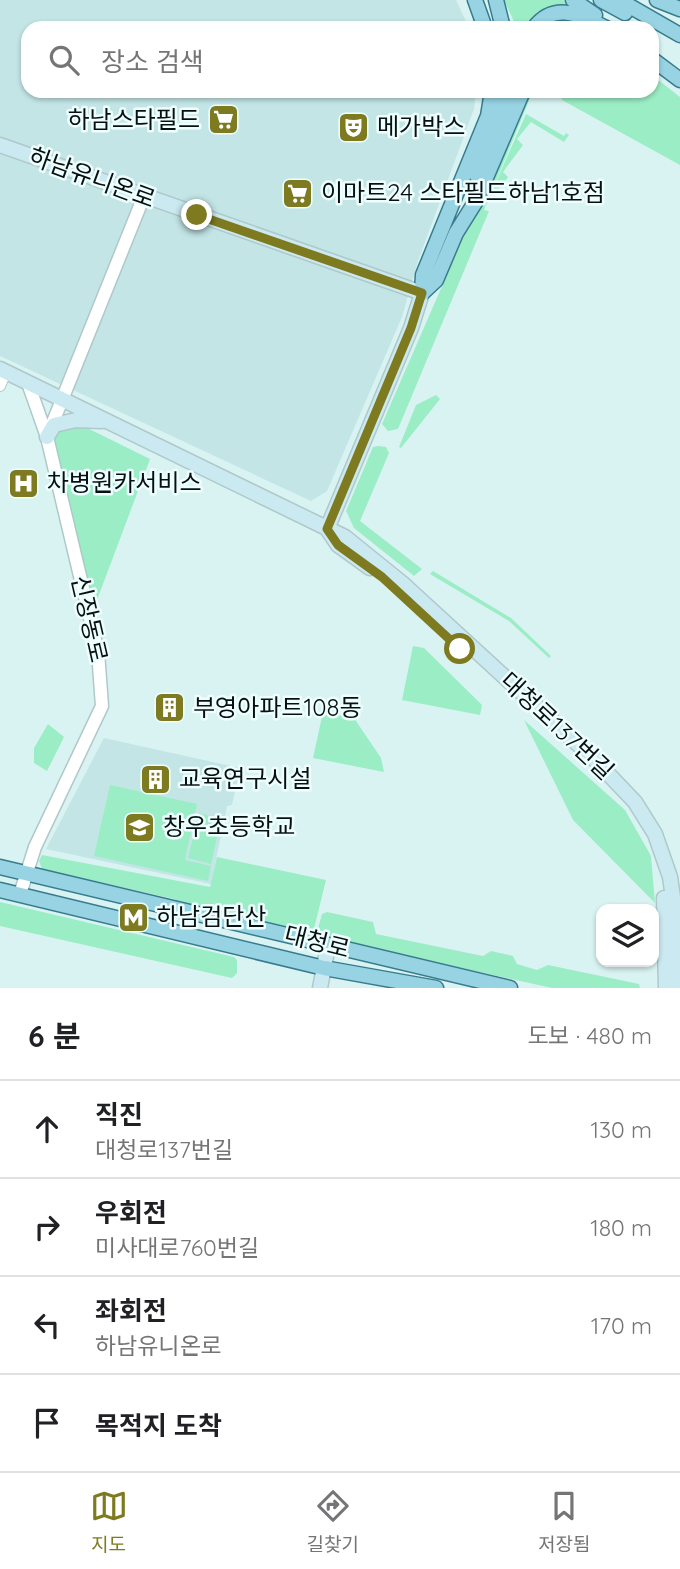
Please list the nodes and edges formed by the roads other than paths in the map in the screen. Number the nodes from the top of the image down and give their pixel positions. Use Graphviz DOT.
graph roads {
  1 [pos="475,0"];
  2 [pos="496,0"];
  3 [pos="573,0"];
  4 [pos="601,0"];
  5 [pos="619,0"];
  6 [pos="657,0"];
  7 [pos="680,9"];
  8 [pos="482,21"];
  9 [pos="501,21"];
  10 [pos="542,21"];
  11 [pos="593,21"];
  12 [pos="602,21"];
  13 [pos="638,21"];
  14 [pos="657,21"];
  15 [pos="659,22"];
  16 [pos="659,33"];
  17 [pos="680,34"];
  18 [pos="680,45"];
  19 [pos="659,64"];
  20 [pos="680,80"];
  21 [pos="491,98"];
  22 [pos="505,98"];
  23 [pos="520,98"];
  24 [pos="0,145"];
  25 [pos="144,196"];
  26 [pos="456,233"];
  27 [pos="422,293"];
  28 [pos="2,376"];
  29 [pos="28,383"];
  30 [pos="60,398"];
  31 [pos="110,422"];
  32 [pos="47,437"];
  33 [pos="327,529"];
  34 [pos="0,867"];
  35 [pos="25,873"];
  36 [pos="0,890"];
  37 [pos="20,894"];
  38 [pos="328,946"];
  39 [pos="324,968"];
  40 [pos="320,988"];
  41 [pos="436,988"];
  42 [pos="510,988"];
  43 [pos="666,988"];
  44 [pos="679,988"];
  1 -- 8 [label="main road"];
  2 -- 9 [label="main road"];
  3 -- 12 [label="main road"];
  4 -- 13 [label="main road"];
  5 -- 14 [label="main road"];
  6 -- 7 [label="main road"];
  10 -- 11 [label="main road"];
  15 -- 17 [label="main road"];
  16 -- 18 [label="main road"];
  19 -- 20 [label="main road"];
  21 -- 27 [label="main road"];
  22 -- 26 [label="main road"];
  23 -- 26 [label="main road"];
  24 -- 25 [label="main road, 하남유니온로"];
  25 -- 27 [label="main road, 하남유니온로"];
  25 -- 30 [label="street"];
  26 -- 27 [label="main road"];
  27 -- 33 [label="main road"];
  28 -- 29 [label="main road"];
  29 -- 30 [label="main road"];
  29 -- 32 [label="street, 신장동로"];
  30 -- 31 [label="main road, 대청로137번길"];
  30 -- 32 [label="street"];
  31 -- 32 [label="main road"];
  31 -- 33 [label="main road, 대청로137번길"];
  32 -- 35 [label="street, 신장동로"];
  33 -- 43 [label="main road, 대청로137번길"];
  33 -- 44 [label="main road, 대청로137번길"];
  34 -- 35 [label="main road, 대청로"];
  35 -- 37 [label="street, 신장동로"];
  35 -- 38 [label="main road, 대청로"];
  36 -- 37 [label="main road, 대청로"];
  37 -- 39 [label="main road, 대청로"];
  38 -- 39 [label="main road"];
  38 -- 42 [label="main road, 대청로"];
  39 -- 40 [label="main road"];
  39 -- 41 [label="main road, 대청로"];
}
